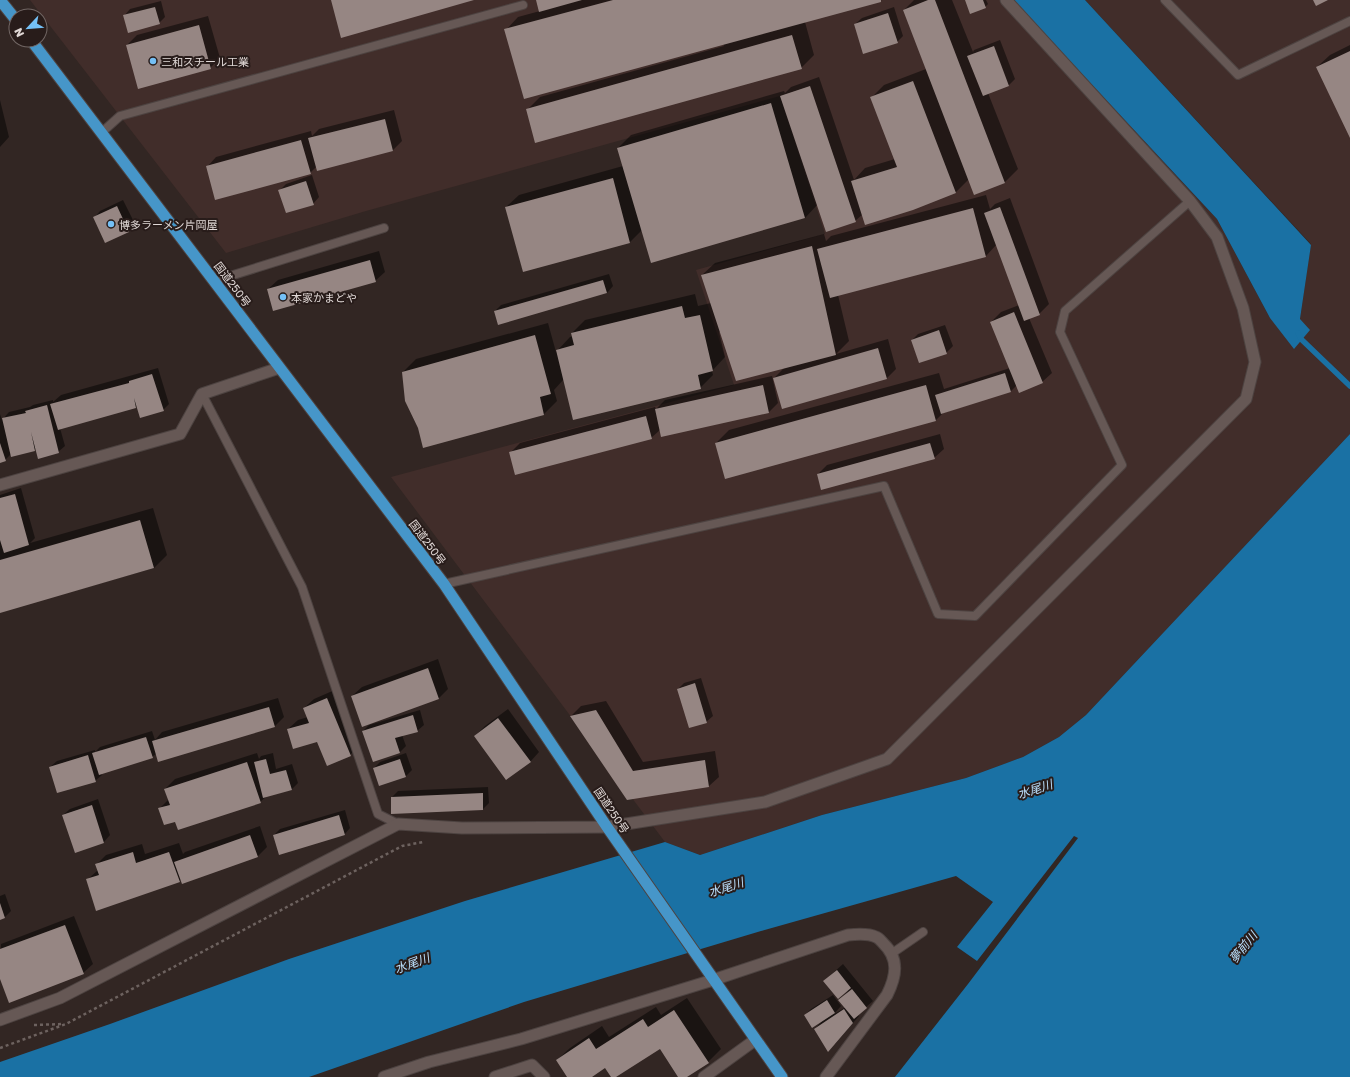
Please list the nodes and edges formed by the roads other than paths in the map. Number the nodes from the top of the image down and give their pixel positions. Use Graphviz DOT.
graph roads {
  1 [pos="0,0"];
  2 [pos="1006,0"];
  3 [pos="1165,0"];
  4 [pos="523,5"];
  5 [pos="8,10"];
  6 [pos="1350,22"];
  7 [pos="37,48"];
  8 [pos="101,133"];
  9 [pos="1190,201"];
  10 [pos="384,228"];
  11 [pos="214,281"];
  12 [pos="280,368"];
  13 [pos="202,394"];
  14 [pos="0,486"];
  15 [pos="444,584"];
  16 [pos="398,824"];
  17 [pos="607,827"];
  18 [pos="923,932"];
  19 [pos="891,954"];
  20 [pos="713,980"];
  21 [pos="0,1020"];
  22 [pos="755,1040"];
  23 [pos="384,1077"];
  24 [pos="495,1077"];
  25 [pos="544,1077"];
  26 [pos="704,1077"];
  27 [pos="782,1077"];
  28 [pos="826,1077"];
  1 -- 5 [label="highway"];
  2 -- 9 [label="street"];
  3 -- 6 [label="lane"];
  4 -- 8 [label="lane"];
  7 -- 8 [label="highway, 国道250号"];
  8 -- 11 [label="highway, 国道250号"];
  9 -- 15 [label="lane"];
  9 -- 17 [label="street"];
  10 -- 11 [label="lane"];
  11 -- 12 [label="highway, 国道250号"];
  12 -- 13 [label="street"];
  12 -- 15 [label="highway, 国道250号"];
  13 -- 14 [label="street"];
  13 -- 16 [label="lane"];
  15 -- 17 [label="highway, 国道250号"];
  16 -- 17 [label="street"];
  16 -- 21 [label="street"];
  17 -- 20 [label="highway, 国道250号"];
  18 -- 19 [label="lane"];
  19 -- 20 [label="street"];
  19 -- 28 [label="street"];
  20 -- 22 [label="highway, 国道250号"];
  20 -- 23 [label="street"];
  22 -- 26 [label="street"];
  22 -- 27 [label="highway, 国道250号"];
  24 -- 25 [label="street"];
}
